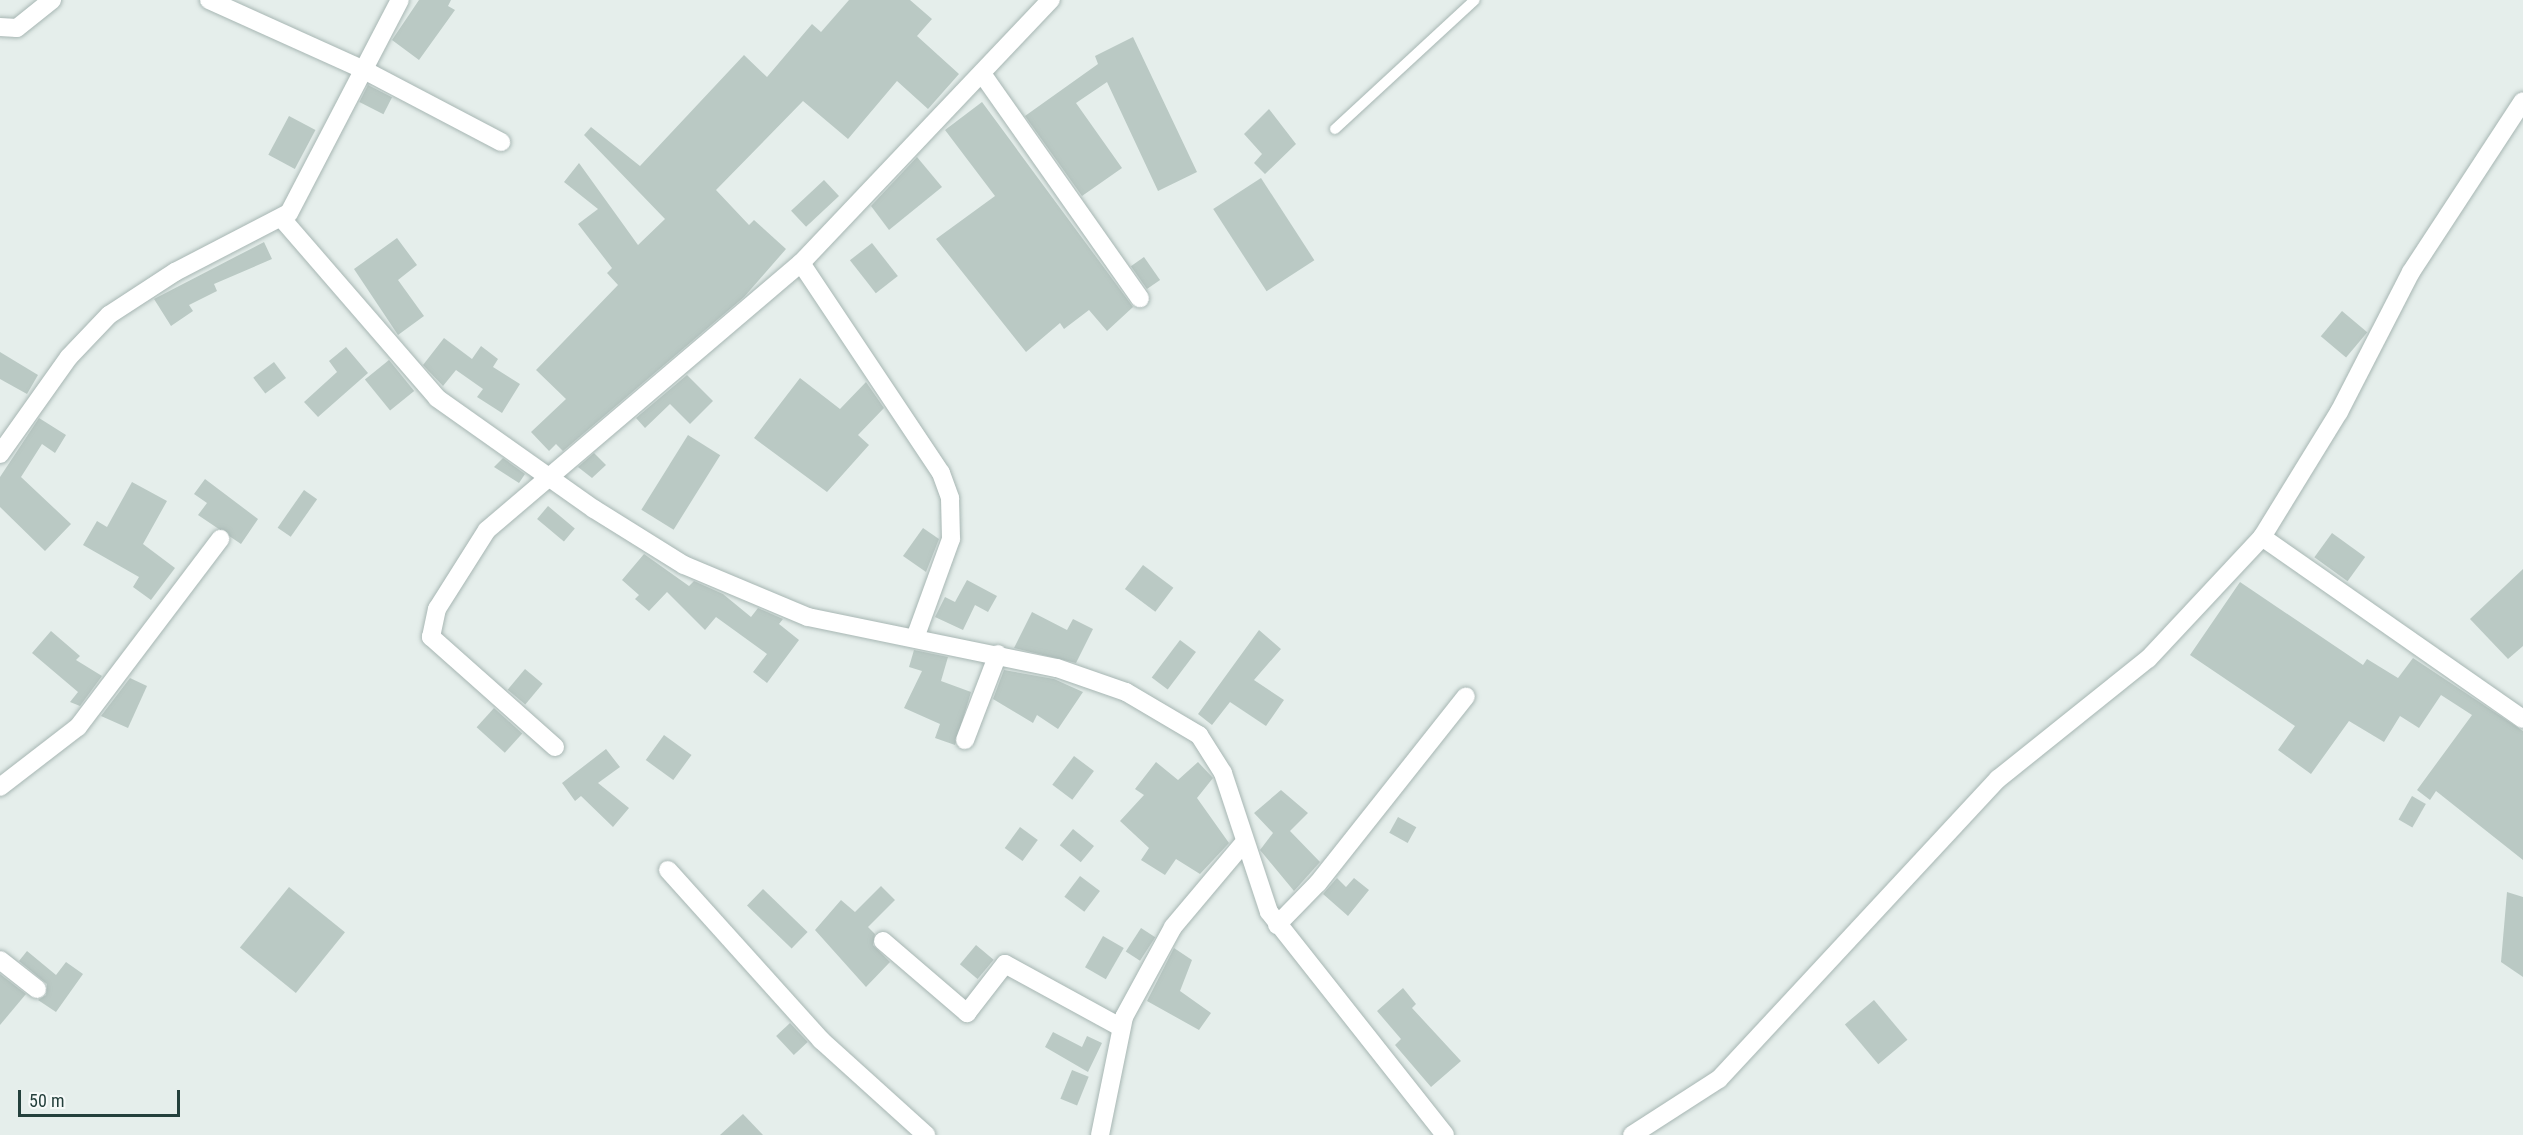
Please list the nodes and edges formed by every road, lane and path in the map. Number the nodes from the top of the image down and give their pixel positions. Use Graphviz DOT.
graph roads {
  1 [pos="52,0"];
  2 [pos="209,0"];
  3 [pos="400,0"];
  4 [pos="1051,0"];
  5 [pos="1475,0"];
  6 [pos="0,27"];
  7 [pos="364,70"];
  8 [pos="983,75"];
  9 [pos="2523,101"];
  10 [pos="1335,129"];
  11 [pos="501,142"];
  12 [pos="283,219"];
  13 [pos="801,263"];
  14 [pos="1140,298"];
  15 [pos="1,449"];
  16 [pos="549,476"];
  17 [pos="2262,537"];
  18 [pos="220,540"];
  19 [pos="916,635"];
  20 [pos="998,654"];
  21 [pos="1466,696"];
  22 [pos="2523,719"];
  23 [pos="964,740"];
  24 [pos="555,747"];
  25 [pos="0,787"];
  26 [pos="1242,845"];
  27 [pos="668,870"];
  28 [pos="1277,924"];
  29 [pos="883,941"];
  30 [pos="0,960"];
  31 [pos="37,989"];
  32 [pos="1120,1027"];
  33 [pos="926,1135"];
  34 [pos="1101,1135"];
  35 [pos="1445,1135"];
  36 [pos="1632,1135"];
  1 -- 6 [label="street"];
  2 -- 7 [label="street"];
  3 -- 7 [label="street"];
  4 -- 8 [label="street"];
  5 -- 10 [label="lane"];
  7 -- 11 [label="street"];
  7 -- 12 [label="street"];
  8 -- 13 [label="street"];
  8 -- 14 [label="street"];
  9 -- 17 [label="street"];
  12 -- 15 [label="street"];
  12 -- 16 [label="street"];
  13 -- 16 [label="street"];
  13 -- 19 [label="street"];
  16 -- 19 [label="street"];
  16 -- 24 [label="street"];
  17 -- 22 [label="street"];
  17 -- 36 [label="street"];
  18 -- 25 [label="street"];
  19 -- 20 [label="street"];
  20 -- 23 [label="street"];
  20 -- 26 [label="street"];
  21 -- 28 [label="street"];
  26 -- 28 [label="street"];
  26 -- 32 [label="street"];
  27 -- 33 [label="street"];
  28 -- 35 [label="street"];
  29 -- 32 [label="street"];
  30 -- 31 [label="street"];
  32 -- 34 [label="street"];
}
